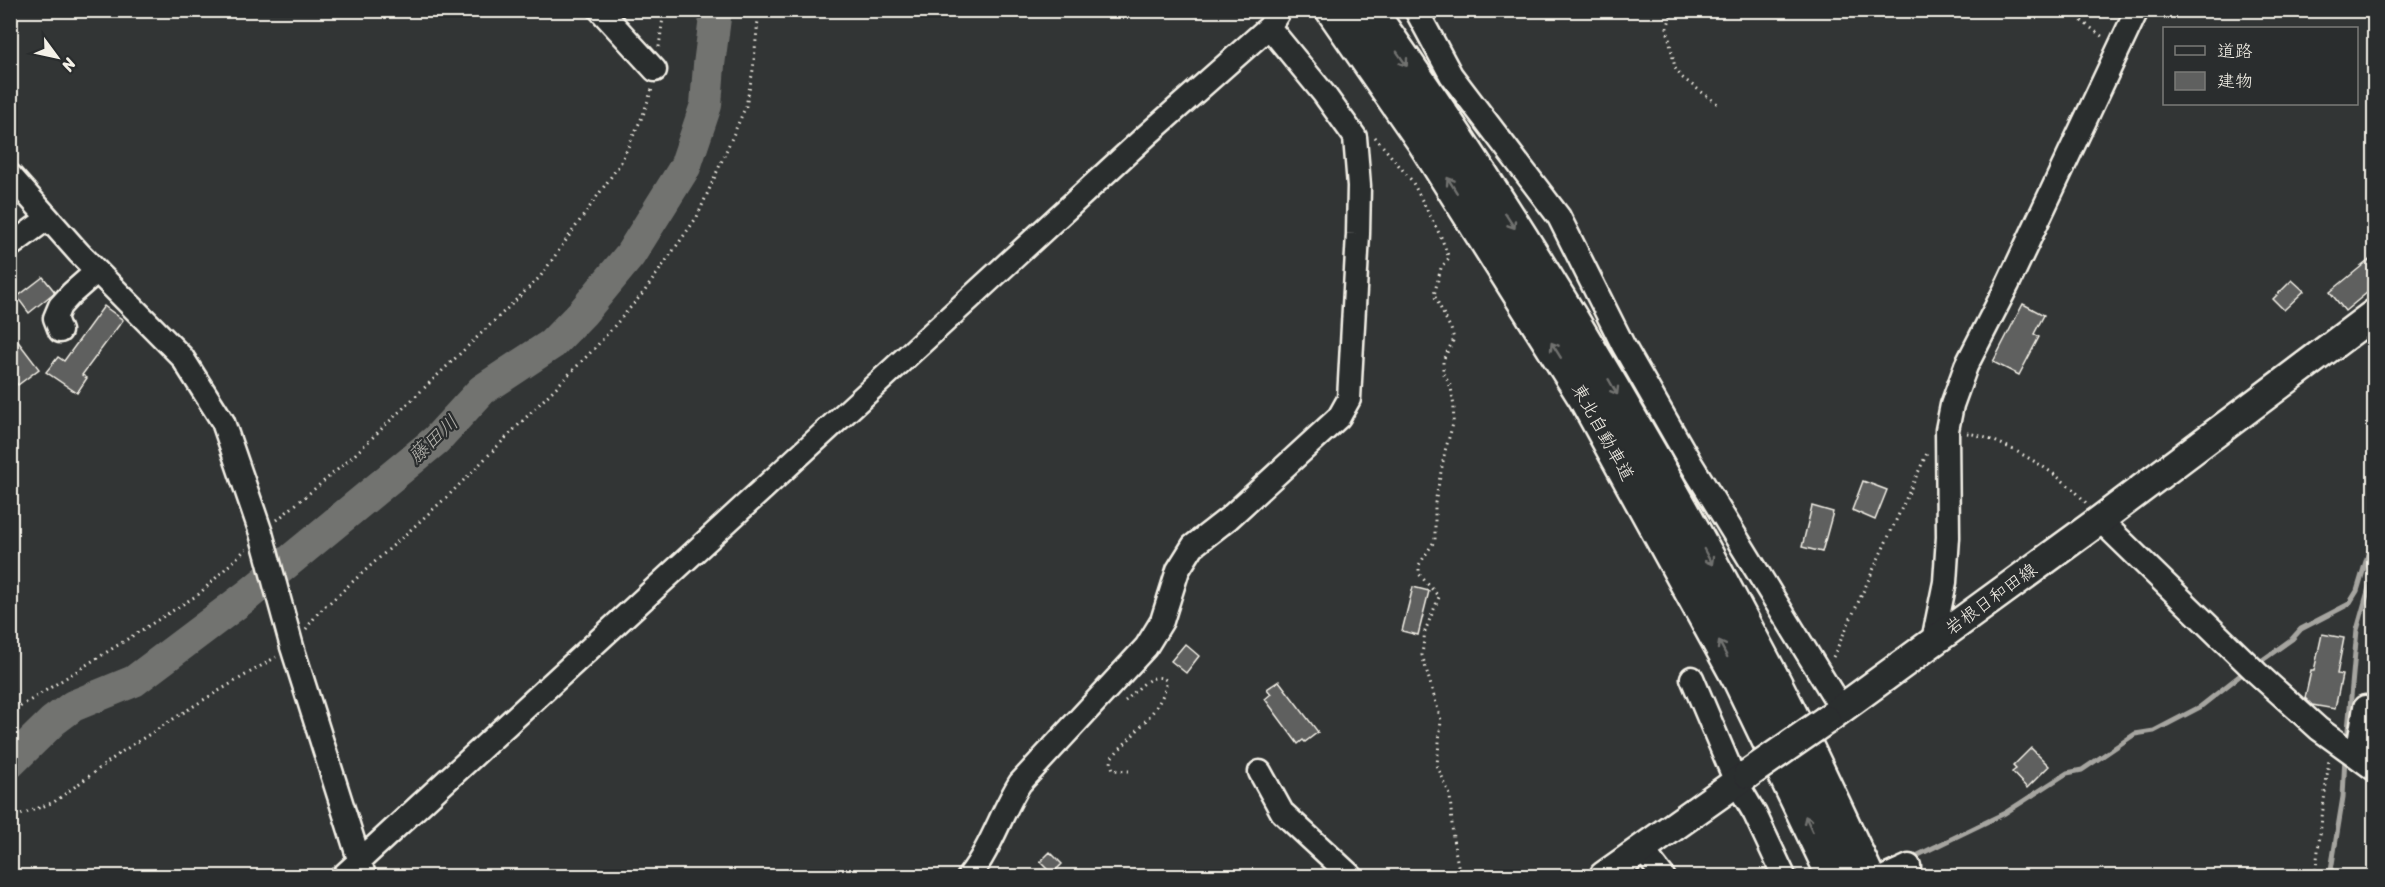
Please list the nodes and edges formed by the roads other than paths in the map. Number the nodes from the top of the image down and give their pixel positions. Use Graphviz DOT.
graph roads {
  1 [pos="600,10"];
  2 [pos="1333,10"];
  3 [pos="1369,10"];
  4 [pos="1416,10"];
  5 [pos="2137,10"];
  6 [pos="1276,15"];
  7 [pos="656,70"];
  8 [pos="10,175"];
  9 [pos="48,218"];
  10 [pos="10,246"];
  11 [pos="97,271"];
  12 [pos="2374,315"];
  13 [pos="60,331"];
  14 [pos="2100,520"];
  15 [pos="1933,641"];
  16 [pos="1692,678"];
  17 [pos="2365,707"];
  18 [pos="1833,714"];
  19 [pos="2366,763"];
  20 [pos="1260,772"];
  21 [pos="1742,778"];
  22 [pos="1642,849"];
  23 [pos="1909,866"];
  24 [pos="356,871"];
  25 [pos="969,876"];
  26 [pos="1351,876"];
  27 [pos="1604,876"];
  28 [pos="1663,876"];
  29 [pos="1784,876"];
  30 [pos="1834,876"];
  31 [pos="1867,876"];
  32 [pos="1887,876"];
  1 -- 7 [label="street"];
  30 -- 2 [label="highway, 東北自動車道, one-way"];
  3 -- 31 [label="highway, 東北自動車道, one-way"];
  4 -- 18 [label="street"];
  5 -- 15 [label="street"];
  6 -- 24 [label="street"];
  6 -- 25 [label="street"];
  8 -- 9 [label="street"];
  9 -- 10 [label="street"];
  9 -- 11 [label="street"];
  11 -- 13 [label="street"];
  11 -- 24 [label="street"];
  12 -- 14 [label="main road, 岩根日和田線"];
  14 -- 15 [label="main road, 岩根日和田線"];
  14 -- 19 [label="street"];
  15 -- 18 [label="main road, 岩根日和田線"];
  16 -- 21 [label="street"];
  17 -- 19 [label="street"];
  18 -- 21 [label="main road, 岩根日和田線, bridge"];
  20 -- 26 [label="street"];
  21 -- 22 [label="main road, 岩根日和田線"];
  21 -- 29 [label="street"];
  22 -- 27 [label="main road, 岩根日和田線"];
  22 -- 28 [label="street"];
  23 -- 32 [label="street"];
}
